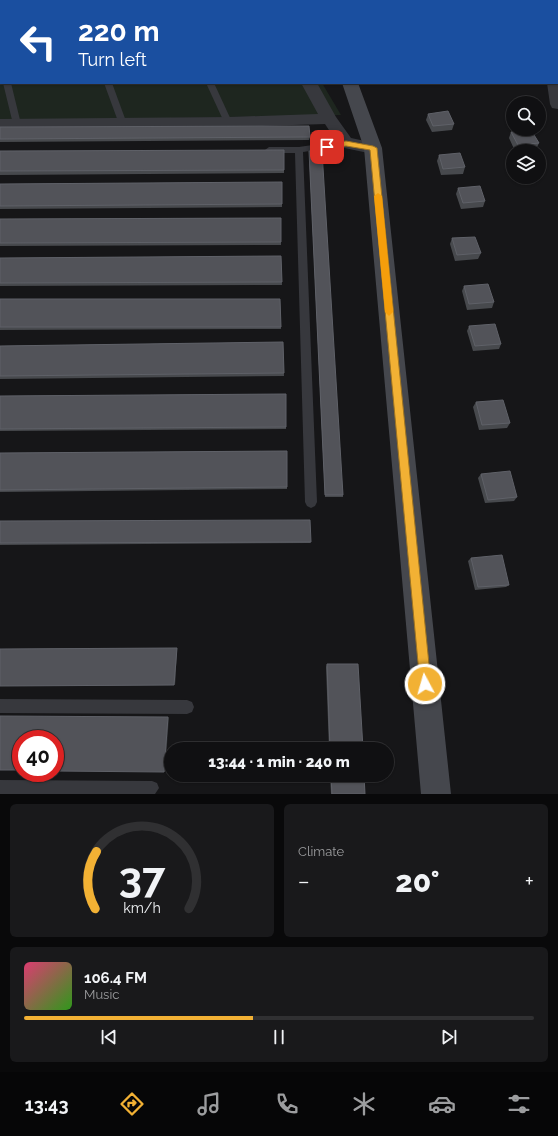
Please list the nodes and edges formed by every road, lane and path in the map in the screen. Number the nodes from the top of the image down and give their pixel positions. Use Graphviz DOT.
graph roads {
  1 [pos="7,84"];
  2 [pos="108,84"];
  3 [pos="210,84"];
  4 [pos="310,84"];
  5 [pos="350,84"];
  6 [pos="555,84"];
  7 [pos="558,104"];
  8 [pos="329,120"];
  9 [pos="228,122"];
  10 [pos="0,124"];
  11 [pos="17,124"];
  12 [pos="123,124"];
  13 [pos="346,143"];
  14 [pos="373,148"];
  15 [pos="259,150"];
  16 [pos="299,150"];
  17 [pos="311,502"];
  18 [pos="0,706"];
  19 [pos="186,707"];
  20 [pos="0,787"];
  21 [pos="152,788"];
  22 [pos="436,794"];
  1 -- 11 [label="lane"];
  2 -- 12 [label="lane"];
  3 -- 9 [label="lane"];
  4 -- 8 [label="street"];
  5 -- 14 [label="street"];
  6 -- 7 [label="street"];
  8 -- 9 [label="street"];
  8 -- 13 [label="street"];
  9 -- 12 [label="street"];
  10 -- 11 [label="street"];
  11 -- 12 [label="street"];
  13 -- 14 [label="street"];
  13 -- 16 [label="lane"];
  14 -- 22 [label="street"];
  15 -- 16 [label="lane"];
  16 -- 17 [label="lane"];
  18 -- 19 [label="lane"];
  20 -- 21 [label="lane"];
}
